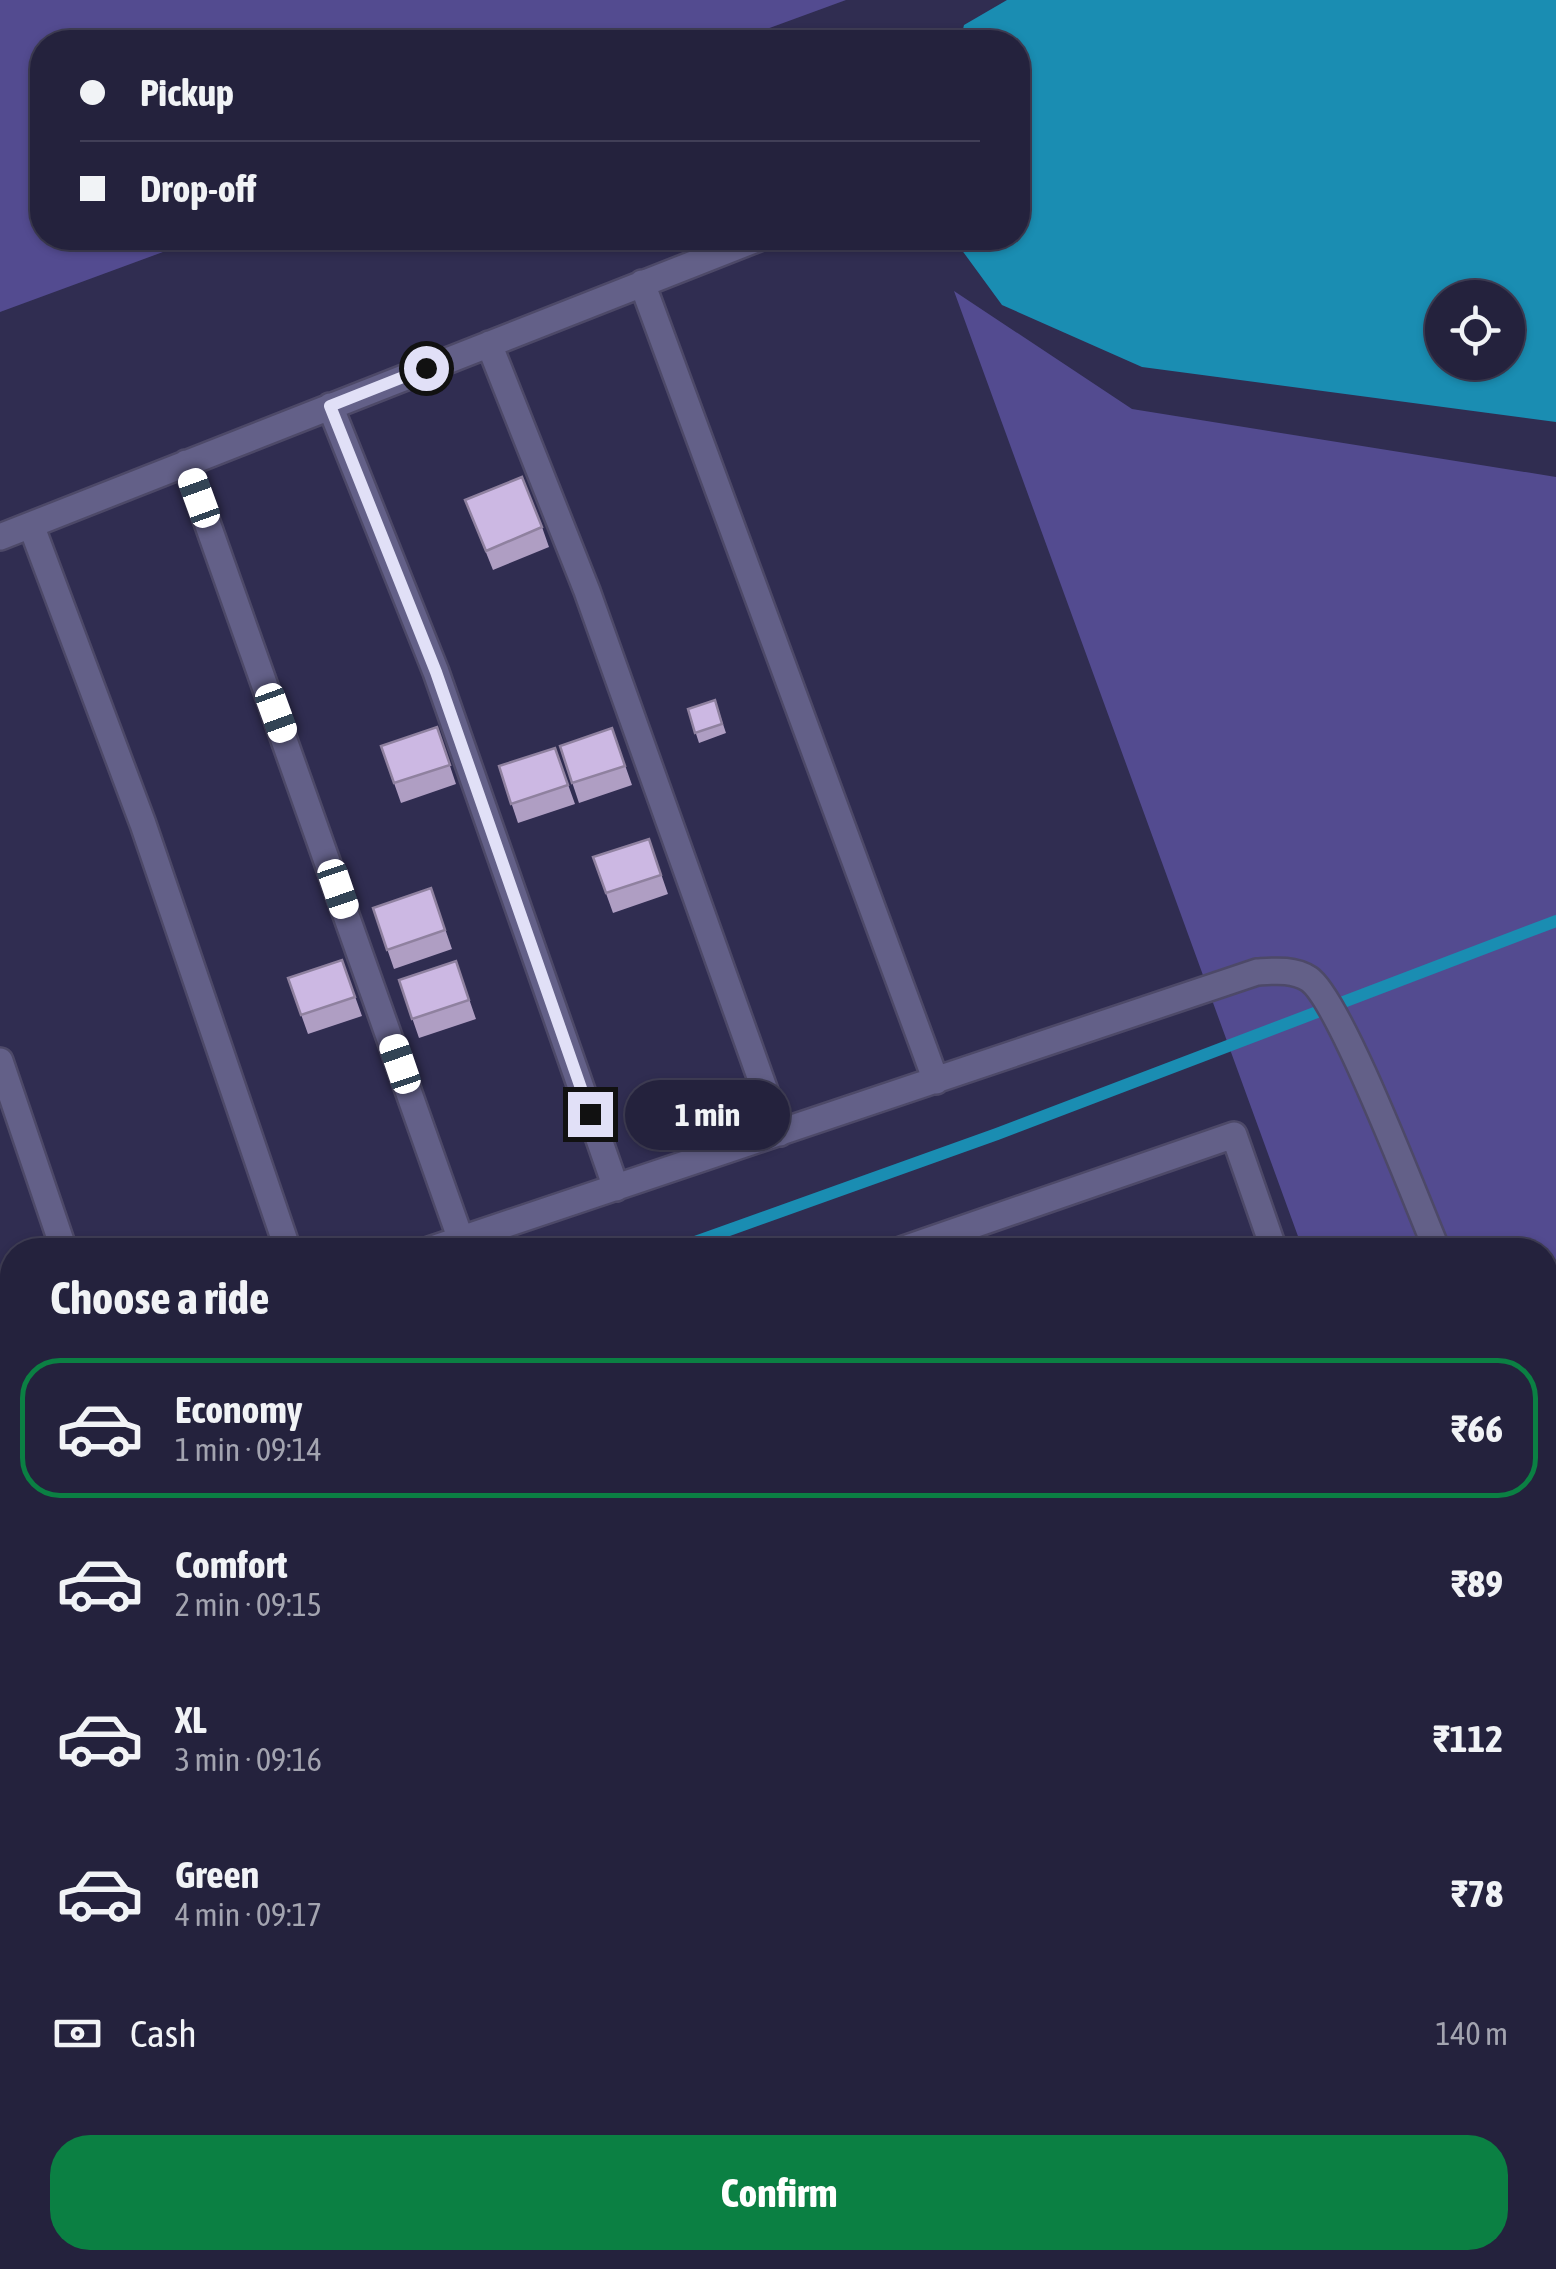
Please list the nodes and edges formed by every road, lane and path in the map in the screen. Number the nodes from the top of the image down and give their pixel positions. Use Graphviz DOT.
graph roads {
  1 [pos="728,250"];
  2 [pos="642,284"];
  3 [pos="489,344"];
  4 [pos="330,406"];
  5 [pos="186,463"];
  6 [pos="31,525"];
  7 [pos="0,537"];
  8 [pos="0,1061"];
  9 [pos="936,1081"];
  10 [pos="780,1133"];
  11 [pos="616,1188"];
  12 [pos="60,1238"];
  13 [pos="284,1238"];
  14 [pos="460,1238"];
  15 [pos="467,1238"];
  16 [pos="936,1238"];
  17 [pos="1270,1238"];
  18 [pos="1433,1238"];
  1 -- 2 [label="street"];
  2 -- 3 [label="street"];
  2 -- 9 [label="street"];
  3 -- 4 [label="street"];
  3 -- 10 [label="street"];
  4 -- 5 [label="street"];
  4 -- 11 [label="street"];
  5 -- 6 [label="street"];
  5 -- 14 [label="street"];
  6 -- 7 [label="street"];
  6 -- 13 [label="street"];
  8 -- 12 [label="street"];
  9 -- 10 [label="street"];
  9 -- 18 [label="street"];
  10 -- 11 [label="street"];
  11 -- 15 [label="street"];
  16 -- 17 [label="street"];
}
